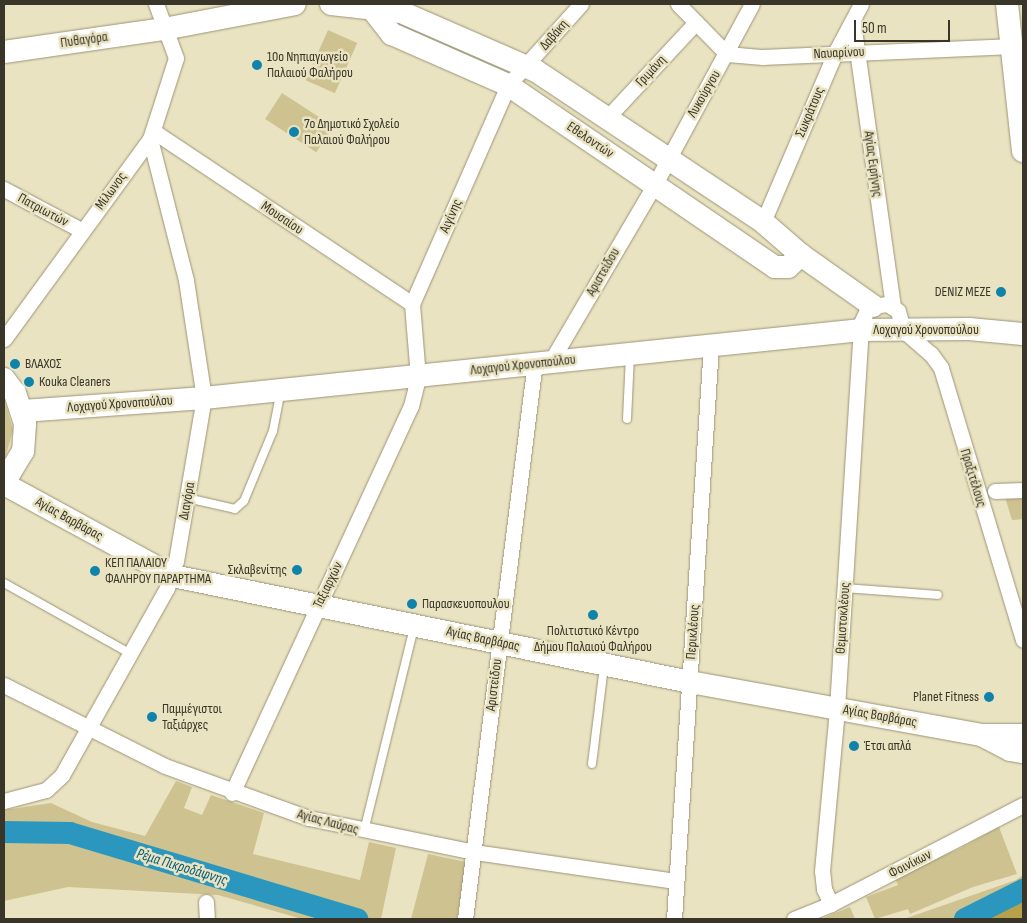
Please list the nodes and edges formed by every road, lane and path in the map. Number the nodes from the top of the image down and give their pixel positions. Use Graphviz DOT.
graph roads {
  1 [pos="156,4"];
  2 [pos="295,4"];
  3 [pos="331,4"];
  4 [pos="581,4"];
  5 [pos="678,4"];
  6 [pos="752,4"];
  7 [pos="861,4"];
  8 [pos="1007,4"];
  9 [pos="375,6"];
  10 [pos="266,7"];
  11 [pos="696,22"];
  12 [pos="853,22"];
  13 [pos="164,28"];
  14 [pos="1012,46"];
  15 [pos="4,52"];
  16 [pos="856,52"];
  17 [pos="835,53"];
  18 [pos="727,54"];
  19 [pos="526,66"];
  20 [pos="508,85"];
  21 [pos="606,119"];
  22 [pos="151,135"];
  23 [pos="1023,151"];
  24 [pos="668,159"];
  25 [pos="655,184"];
  26 [pos="4,189"];
  27 [pos="763,222"];
  28 [pos="83,231"];
  29 [pos="801,255"];
  30 [pos="412,304"];
  31 [pos="883,306"];
  32 [pos="861,330"];
  33 [pos="903,330"];
  34 [pos="1023,334"];
  35 [pos="4,339"];
  36 [pos="711,345"];
  37 [pos="630,354"];
  38 [pos="543,361"];
  39 [pos="418,376"];
  40 [pos="4,379"];
  41 [pos="280,390"];
  42 [pos="204,398"];
  43 [pos="23,411"];
  44 [pos="627,419"];
  45 [pos="4,483"];
  46 [pos="1023,490"];
  47 [pos="995,491"];
  48 [pos="187,498"];
  49 [pos="172,576"];
  50 [pos="4,583"];
  51 [pos="845,588"];
  52 [pos="938,595"];
  53 [pos="319,604"];
  54 [pos="415,625"];
  55 [pos="1023,640"];
  56 [pos="500,642"];
  57 [pos="129,653"];
  58 [pos="605,664"];
  59 [pos="690,682"];
  60 [pos="4,685"];
  61 [pos="837,708"];
  62 [pos="87,727"];
  63 [pos="982,735"];
  64 [pos="1023,735"];
  65 [pos="1023,752"];
  66 [pos="592,764"];
  67 [pos="232,793"];
  68 [pos="4,800"];
  69 [pos="1023,805"];
  70 [pos="364,832"];
  71 [pos="474,852"];
  72 [pos="675,881"];
  73 [pos="206,902"];
  74 [pos="832,904"];
  75 [pos="207,919"];
  76 [pos="465,919"];
  77 [pos="674,919"];
  78 [pos="794,919"];
  1 -- 13 [label="street, Μίλωνος"];
  2 -- 10 [label="street"];
  3 -- 9 [label="street, Εθελοντών"];
  4 -- 19 [label="street, Δαβάκη"];
  5 -- 11 [label="street"];
  6 -- 18 [label="street, Λυκούργου"];
  7 -- 12 [label="street, Σωκράτους"];
  8 -- 14 [label="street"];
  9 -- 19 [label="street, Εθελοντών"];
  9 -- 20 [label="street, Εθελοντών"];
  10 -- 13 [label="street"];
  11 -- 18 [label="street"];
  11 -- 21 [label="street, Γριμάνη"];
  12 -- 16 [label="street, Αγίας Ειρήνης"];
  12 -- 17 [label="street, Σωκράτους"];
  13 -- 15 [label="street, Πυθαγόρα"];
  13 -- 22 [label="street, Μίλωνος"];
  14 -- 16 [label="street, Ναυαρίνου"];
  14 -- 23 [label="street"];
  16 -- 17 [label="street, Ναυαρίνου"];
  16 -- 31 [label="street, Αγίας Ειρήνης"];
  17 -- 18 [label="street, Ναυαρίνου"];
  17 -- 27 [label="street, Σωκράτους"];
  18 -- 24 [label="street, Λυκούργου"];
  19 -- 20 [label="street, Αιγίνης"];
  19 -- 21 [label="street, Εθελοντών"];
  20 -- 25 [label="street, Εθελοντών"];
  20 -- 30 [label="street, Αιγίνης"];
  21 -- 24 [label="street, Εθελοντών"];
  22 -- 28 [label="street, Μίλωνος"];
  22 -- 30 [label="street, Μουσαίου"];
  22 -- 42 [label="street, Διαγόρα"];
  24 -- 25 [label="street, Λυκούργου"];
  24 -- 27 [label="street, Εθελοντών"];
  25 -- 29 [label="street, Εθελοντών"];
  25 -- 38 [label="street, Αριστείδου"];
  26 -- 28 [label="street, Πατριωτών"];
  27 -- 29 [label="street, Εθελοντών"];
  28 -- 35 [label="street, Μίλωνος"];
  29 -- 31 [label="street, Εθελοντών"];
  30 -- 39 [label="street, Αιγίνης"];
  31 -- 32 [label="street"];
  31 -- 33 [label="street, Αγίας Ειρήνης"];
  32 -- 33 [label="street, Λοχαγού Χρονοπούλου"];
  32 -- 36 [label="street, Λοχαγού Χρονοπούλου"];
  32 -- 51 [label="street, Θεμιστοκλέους"];
  33 -- 34 [label="street, Λοχαγού Χρονοπούλου"];
  33 -- 55 [label="street, Πραξιτέλους"];
  36 -- 37 [label="street, Λοχαγού Χρονοπούλου"];
  36 -- 59 [label="street, Περικλέους"];
  37 -- 38 [label="street, Λοχαγού Χρονοπούλου"];
  37 -- 44 [label="lane"];
  38 -- 39 [label="street, Λοχαγού Χρονοπούλου"];
  38 -- 56 [label="street, Αριστείδου"];
  39 -- 41 [label="street, Λοχαγού Χρονοπούλου"];
  39 -- 53 [label="street, Ταξιαρχών"];
  40 -- 43 [label="street"];
  41 -- 42 [label="street, Λοχαγού Χρονοπούλου"];
  41 -- 48 [label="lane"];
  42 -- 43 [label="street, Λοχαγού Χρονοπούλου"];
  42 -- 48 [label="street, Διαγόρα"];
  43 -- 45 [label="street"];
  45 -- 49 [label="street, Αγίας Βαρβάρας"];
  46 -- 47 [label="street"];
  48 -- 49 [label="street, Διαγόρα"];
  49 -- 53 [label="street, Αγίας Βαρβάρας"];
  49 -- 57 [label="street, Διαγόρα"];
  50 -- 57 [label="lane"];
  51 -- 52 [label="lane"];
  51 -- 61 [label="street, Θεμιστοκλέους"];
  53 -- 54 [label="street, Αγίας Βαρβάρας"];
  53 -- 67 [label="street, Ταξιαρχών"];
  54 -- 56 [label="street, Αγίας Βαρβάρας"];
  54 -- 70 [label="lane"];
  56 -- 58 [label="street, Αγίας Βαρβάρας"];
  56 -- 71 [label="street, Αριστείδου"];
  57 -- 62 [label="street, Διαγόρα"];
  58 -- 59 [label="street, Αγίας Βαρβάρας"];
  58 -- 66 [label="lane"];
  59 -- 61 [label="street, Αγίας Βαρβάρας"];
  59 -- 72 [label="street, Περικλέους"];
  60 -- 62 [label="street, Αγίας Λαύρας"];
  61 -- 63 [label="street, Αγίας Βαρβάρας"];
  61 -- 74 [label="street, Θεμιστοκλέους"];
  62 -- 67 [label="street, Αγίας Λαύρας"];
  62 -- 68 [label="street, Διαγόρα"];
  63 -- 64 [label="street, Αγίας Βαρβάρας"];
  63 -- 65 [label="street, Αγίας Βαρβάρας"];
  67 -- 70 [label="street, Αγίας Λαύρας"];
  69 -- 74 [label="street, Φοινίκων"];
  70 -- 71 [label="street, Αγίας Λαύρας"];
  71 -- 72 [label="street, Αγίας Λαύρας"];
  71 -- 76 [label="street, Αριστείδου"];
  72 -- 77 [label="street, Περικλέους"];
  73 -- 75 [label="street"];
  74 -- 78 [label="street, Φοινίκων"];
}
